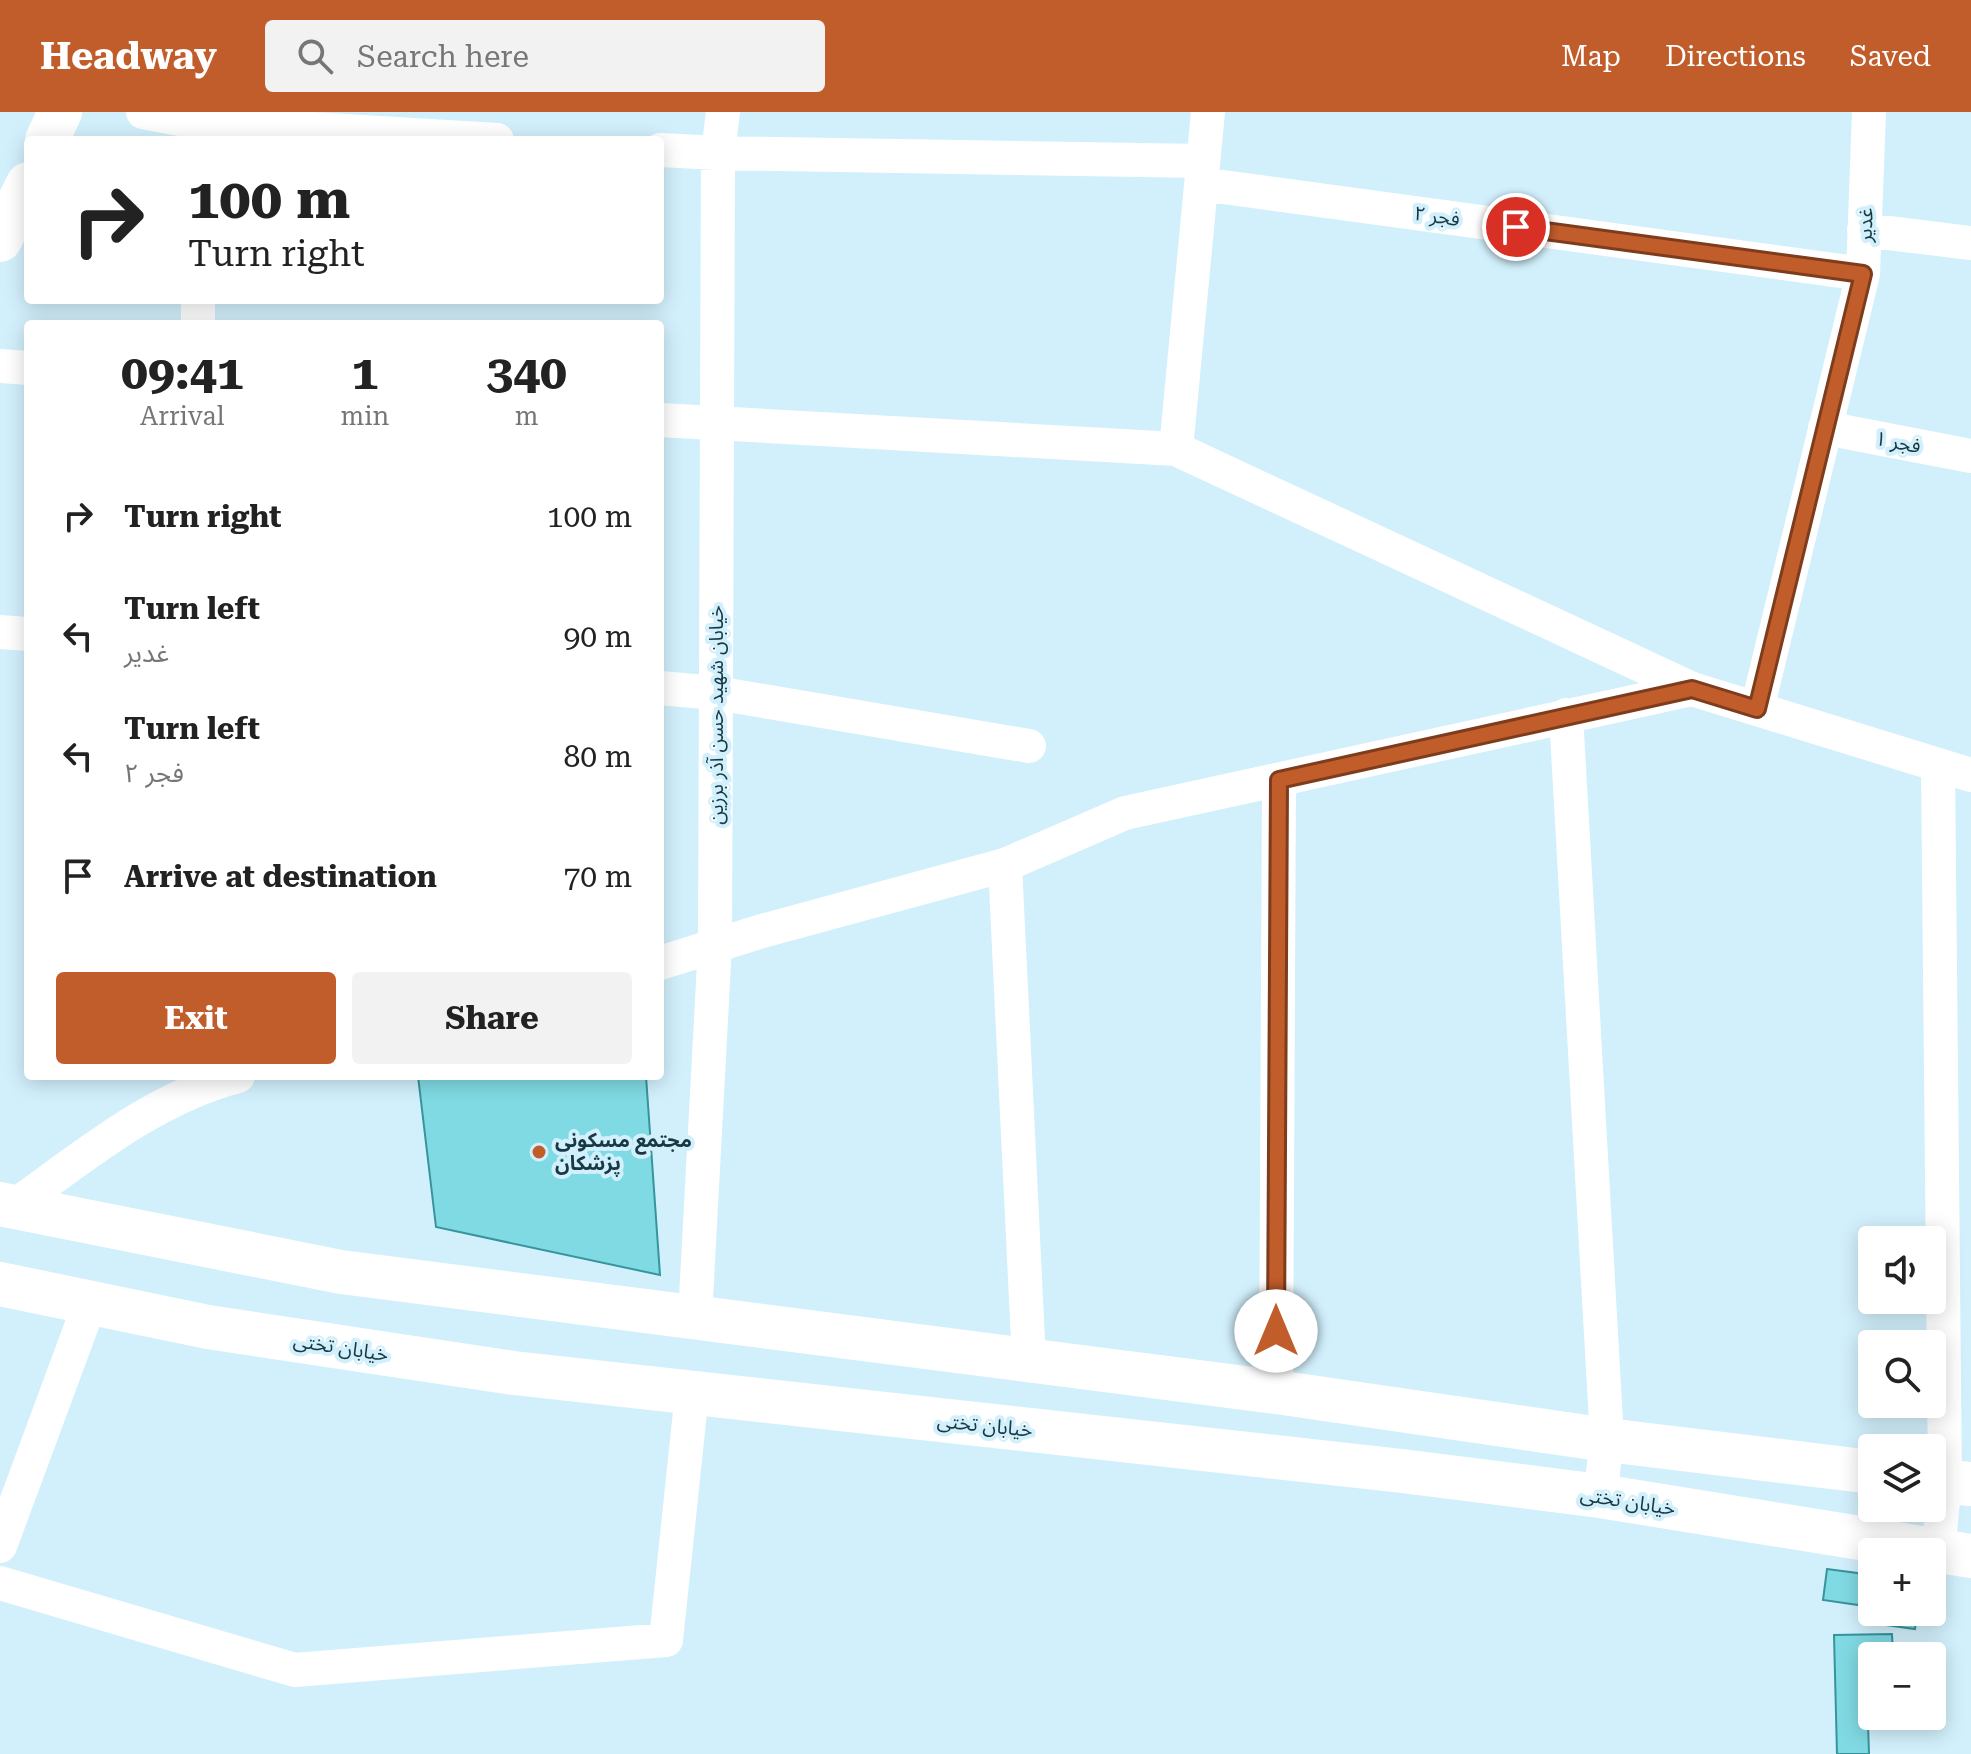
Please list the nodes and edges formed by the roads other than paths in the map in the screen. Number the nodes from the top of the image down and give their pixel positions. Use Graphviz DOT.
graph roads {
  1 [pos="60,112"];
  2 [pos="143,112"];
  3 [pos="723,112"];
  4 [pos="1208,112"];
  5 [pos="1869,112"];
  6 [pos="195,131"];
  7 [pos="49,136"];
  8 [pos="363,136"];
  9 [pos="664,150"];
  10 [pos="718,153"];
  11 [pos="1202,172"];
  12 [pos="24,192"];
  13 [pos="1864,230"];
  14 [pos="0,240"];
  15 [pos="1971,243"];
  16 [pos="1863,274"];
  17 [pos="0,366"];
  18 [pos="24,368"];
  19 [pos="664,420"];
  20 [pos="717,425"];
  21 [pos="1825,428"];
  22 [pos="1176,449"];
  23 [pos="1971,456"];
  24 [pos="0,632"];
  25 [pos="24,634"];
  26 [pos="664,688"];
  27 [pos="1692,689"];
  28 [pos="716,693"];
  29 [pos="1757,709"];
  30 [pos="1566,715"];
  31 [pos="1029,746"];
  32 [pos="1938,765"];
  33 [pos="1971,775"];
  34 [pos="1279,780"];
  35 [pos="1005,865"];
  36 [pos="715,945"];
  37 [pos="664,962"];
  38 [pos="222,1080"];
  39 [pos="175,1089"];
  40 [pos="7,1205"];
  41 [pos="0,1284"];
  42 [pos="90,1303"];
  43 [pos="695,1317"];
  44 [pos="1029,1361"];
  45 [pos="1276,1392"];
  46 [pos="692,1393"];
  47 [pos="1607,1440"];
  48 [pos="1858,1470"];
  49 [pos="1949,1482"];
  50 [pos="1600,1496"];
  51 [pos="0,1546"];
  52 [pos="1955,1553"];
  53 [pos="0,1583"];
  1 -- 7 [label="main road"];
  2 -- 6 [label="street"];
  3 -- 10 [label="street, خیابان شهید حسن آذر برزین"];
  4 -- 11 [label="street"];
  5 -- 13 [label="street, غدیر"];
  6 -- 8 [label="street"];
  9 -- 10 [label="street, فجر ۲"];
  10 -- 11 [label="street, فجر ۲"];
  10 -- 20 [label="street, خیابان شهید حسن آذر برزین"];
  11 -- 16 [label="street, فجر ۲"];
  11 -- 22 [label="street"];
  12 -- 14 [label="main road"];
  13 -- 15 [label="street"];
  13 -- 16 [label="street, غدیر"];
  16 -- 21 [label="street, غدیر"];
  17 -- 18 [label="street"];
  19 -- 20 [label="street"];
  20 -- 22 [label="street"];
  20 -- 28 [label="street, خیابان شهید حسن آذر برزین"];
  21 -- 23 [label="street, فجر ۱"];
  21 -- 29 [label="street, غدیر"];
  22 -- 27 [label="street"];
  24 -- 25 [label="street"];
  26 -- 28 [label="street"];
  27 -- 29 [label="street"];
  27 -- 30 [label="street"];
  28 -- 31 [label="street"];
  28 -- 36 [label="street, خیابان شهید حسن آذر برزین"];
  29 -- 32 [label="street"];
  30 -- 34 [label="street"];
  30 -- 47 [label="street"];
  32 -- 33 [label="street"];
  32 -- 49 [label="street"];
  34 -- 35 [label="street"];
  34 -- 45 [label="street"];
  35 -- 36 [label="street"];
  35 -- 44 [label="street"];
  36 -- 37 [label="street"];
  36 -- 43 [label="street, خیابان شهید حسن آذر برزین"];
  38 -- 39 [label="street"];
  39 -- 40 [label="street"];
  40 -- 43 [label="main road"];
  41 -- 42 [label="main road, خیابان تختی"];
  42 -- 46 [label="main road, خیابان تختی"];
  42 -- 51 [label="street"];
  43 -- 44 [label="main road"];
  44 -- 45 [label="main road"];
  45 -- 47 [label="main road"];
  46 -- 50 [label="main road, خیابان تختی"];
  46 -- 53 [label="street"];
  47 -- 48 [label="main road"];
  47 -- 50 [label="street"];
  49 -- 52 [label="street"];
  50 -- 52 [label="main road, خیابان تختی"];
}
